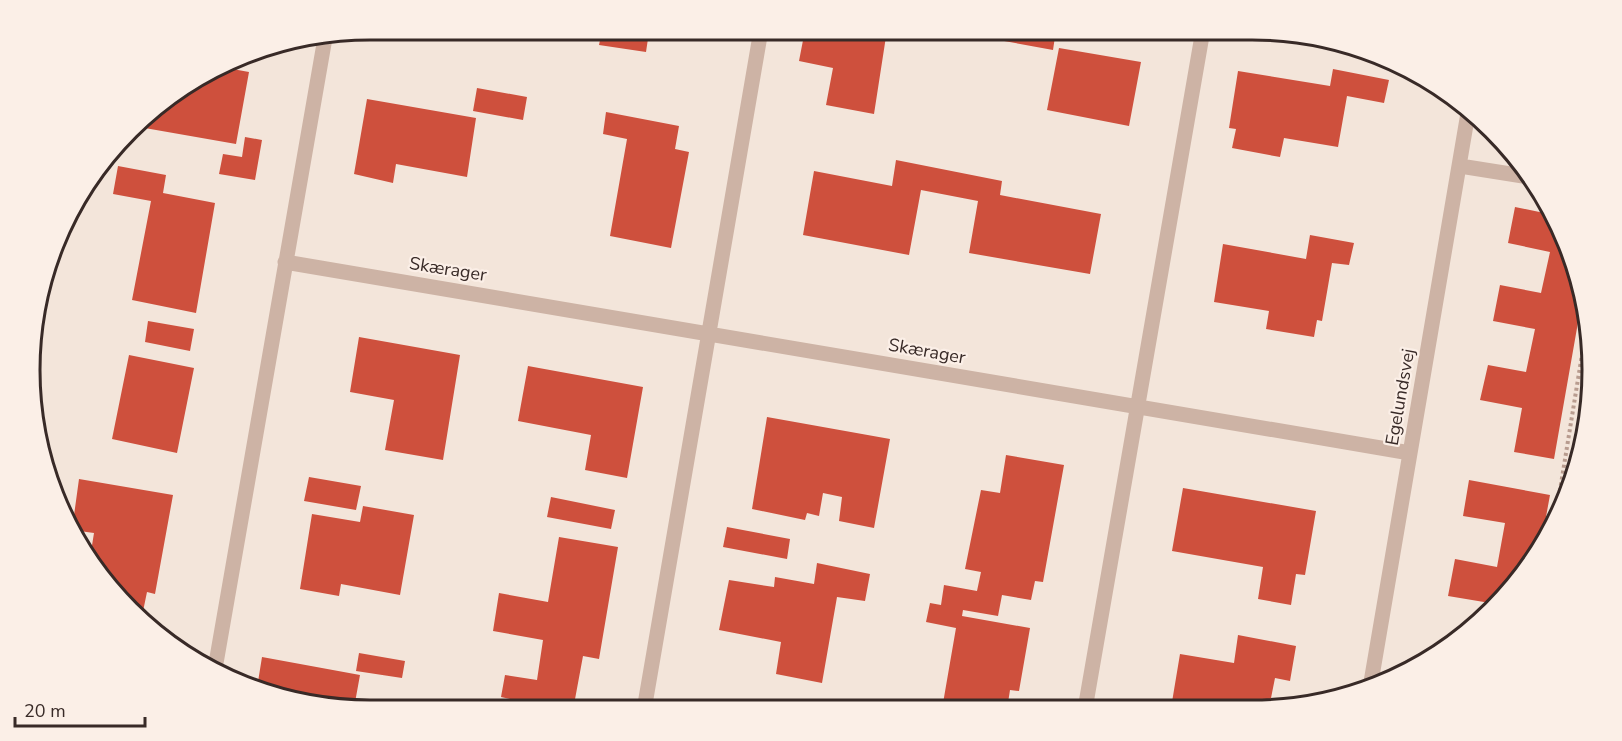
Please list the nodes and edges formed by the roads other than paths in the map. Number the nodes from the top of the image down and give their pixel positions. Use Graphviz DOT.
graph roads {
  1 [pos="759,40"];
  2 [pos="1201,40"];
  3 [pos="324,44"];
  4 [pos="1467,120"];
  5 [pos="1460,166"];
  6 [pos="1517,175"];
  7 [pos="285,262"];
  8 [pos="710,333"];
  9 [pos="1138,407"];
  10 [pos="1410,453"];
  11 [pos="216,662"];
  12 [pos="1372,677"];
  13 [pos="646,700"];
  14 [pos="1087,700"];
  1 -- 8 [label="street"];
  2 -- 9 [label="street"];
  3 -- 7 [label="street"];
  4 -- 5 [label="street, Egelundsvej"];
  5 -- 6 [label="street"];
  5 -- 10 [label="street, Egelundsvej"];
  7 -- 8 [label="street, Skærager"];
  7 -- 11 [label="street"];
  8 -- 9 [label="street, Skærager"];
  8 -- 13 [label="street"];
  9 -- 10 [label="street, Skærager"];
  9 -- 14 [label="street"];
  10 -- 12 [label="street, Egelundsvej"];
}
